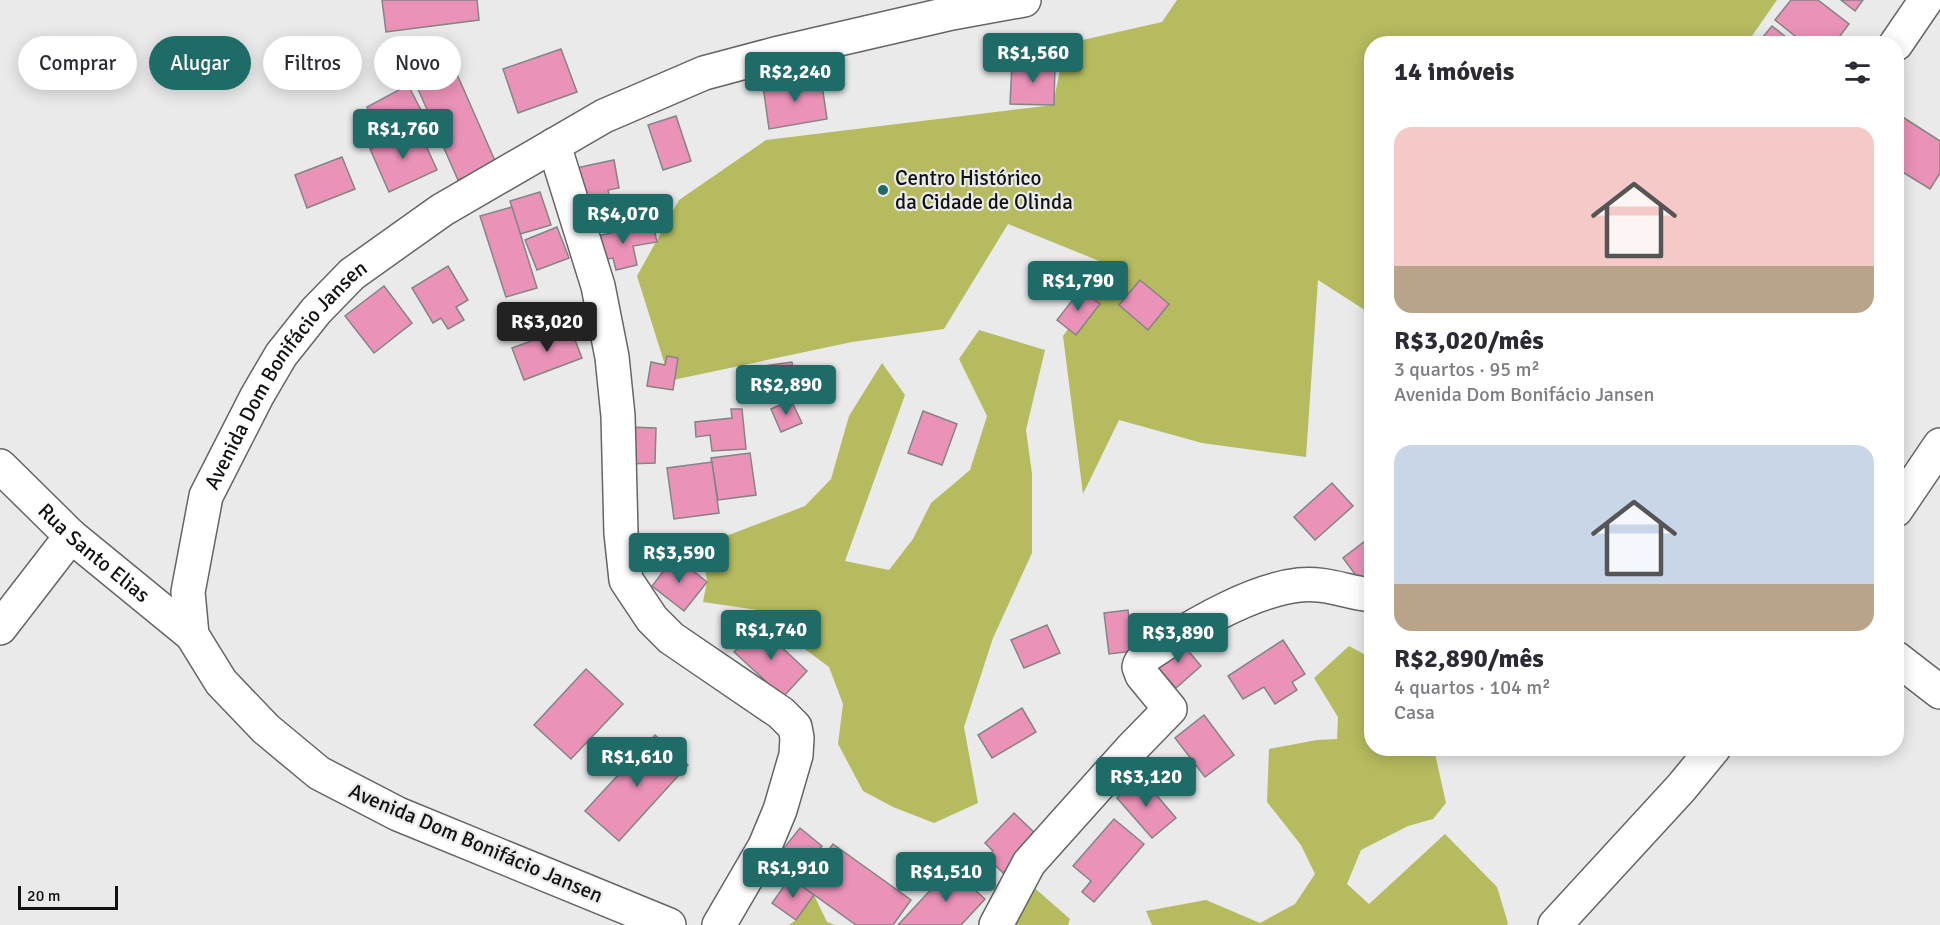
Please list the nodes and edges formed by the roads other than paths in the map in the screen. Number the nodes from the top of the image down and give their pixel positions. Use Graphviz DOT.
graph roads {
  1 [pos="1024,0"];
  2 [pos="1926,0"];
  3 [pos="1901,36"];
  4 [pos="554,145"];
  5 [pos="1940,445"];
  6 [pos="0,466"];
  7 [pos="1904,498"];
  8 [pos="71,536"];
  9 [pos="1364,593"];
  10 [pos="0,628"];
  11 [pos="192,635"];
  12 [pos="1904,664"];
  13 [pos="1940,692"];
  14 [pos="1707,756"];
  15 [pos="669,925"];
  16 [pos="719,925"];
  17 [pos="996,925"];
  18 [pos="1555,925"];
  1 -- 4 [label="street, Avenida Dom Bonifácio Jansen"];
  2 -- 3 [label="street"];
  4 -- 11 [label="street, Avenida Dom Bonifácio Jansen"];
  4 -- 16 [label="street"];
  5 -- 7 [label="street"];
  6 -- 8 [label="street, Rua Santo Elias"];
  8 -- 10 [label="street"];
  8 -- 11 [label="street, Rua Santo Elias"];
  9 -- 17 [label="street"];
  11 -- 15 [label="street, Avenida Dom Bonifácio Jansen"];
  12 -- 13 [label="street"];
  14 -- 18 [label="street"];
}
